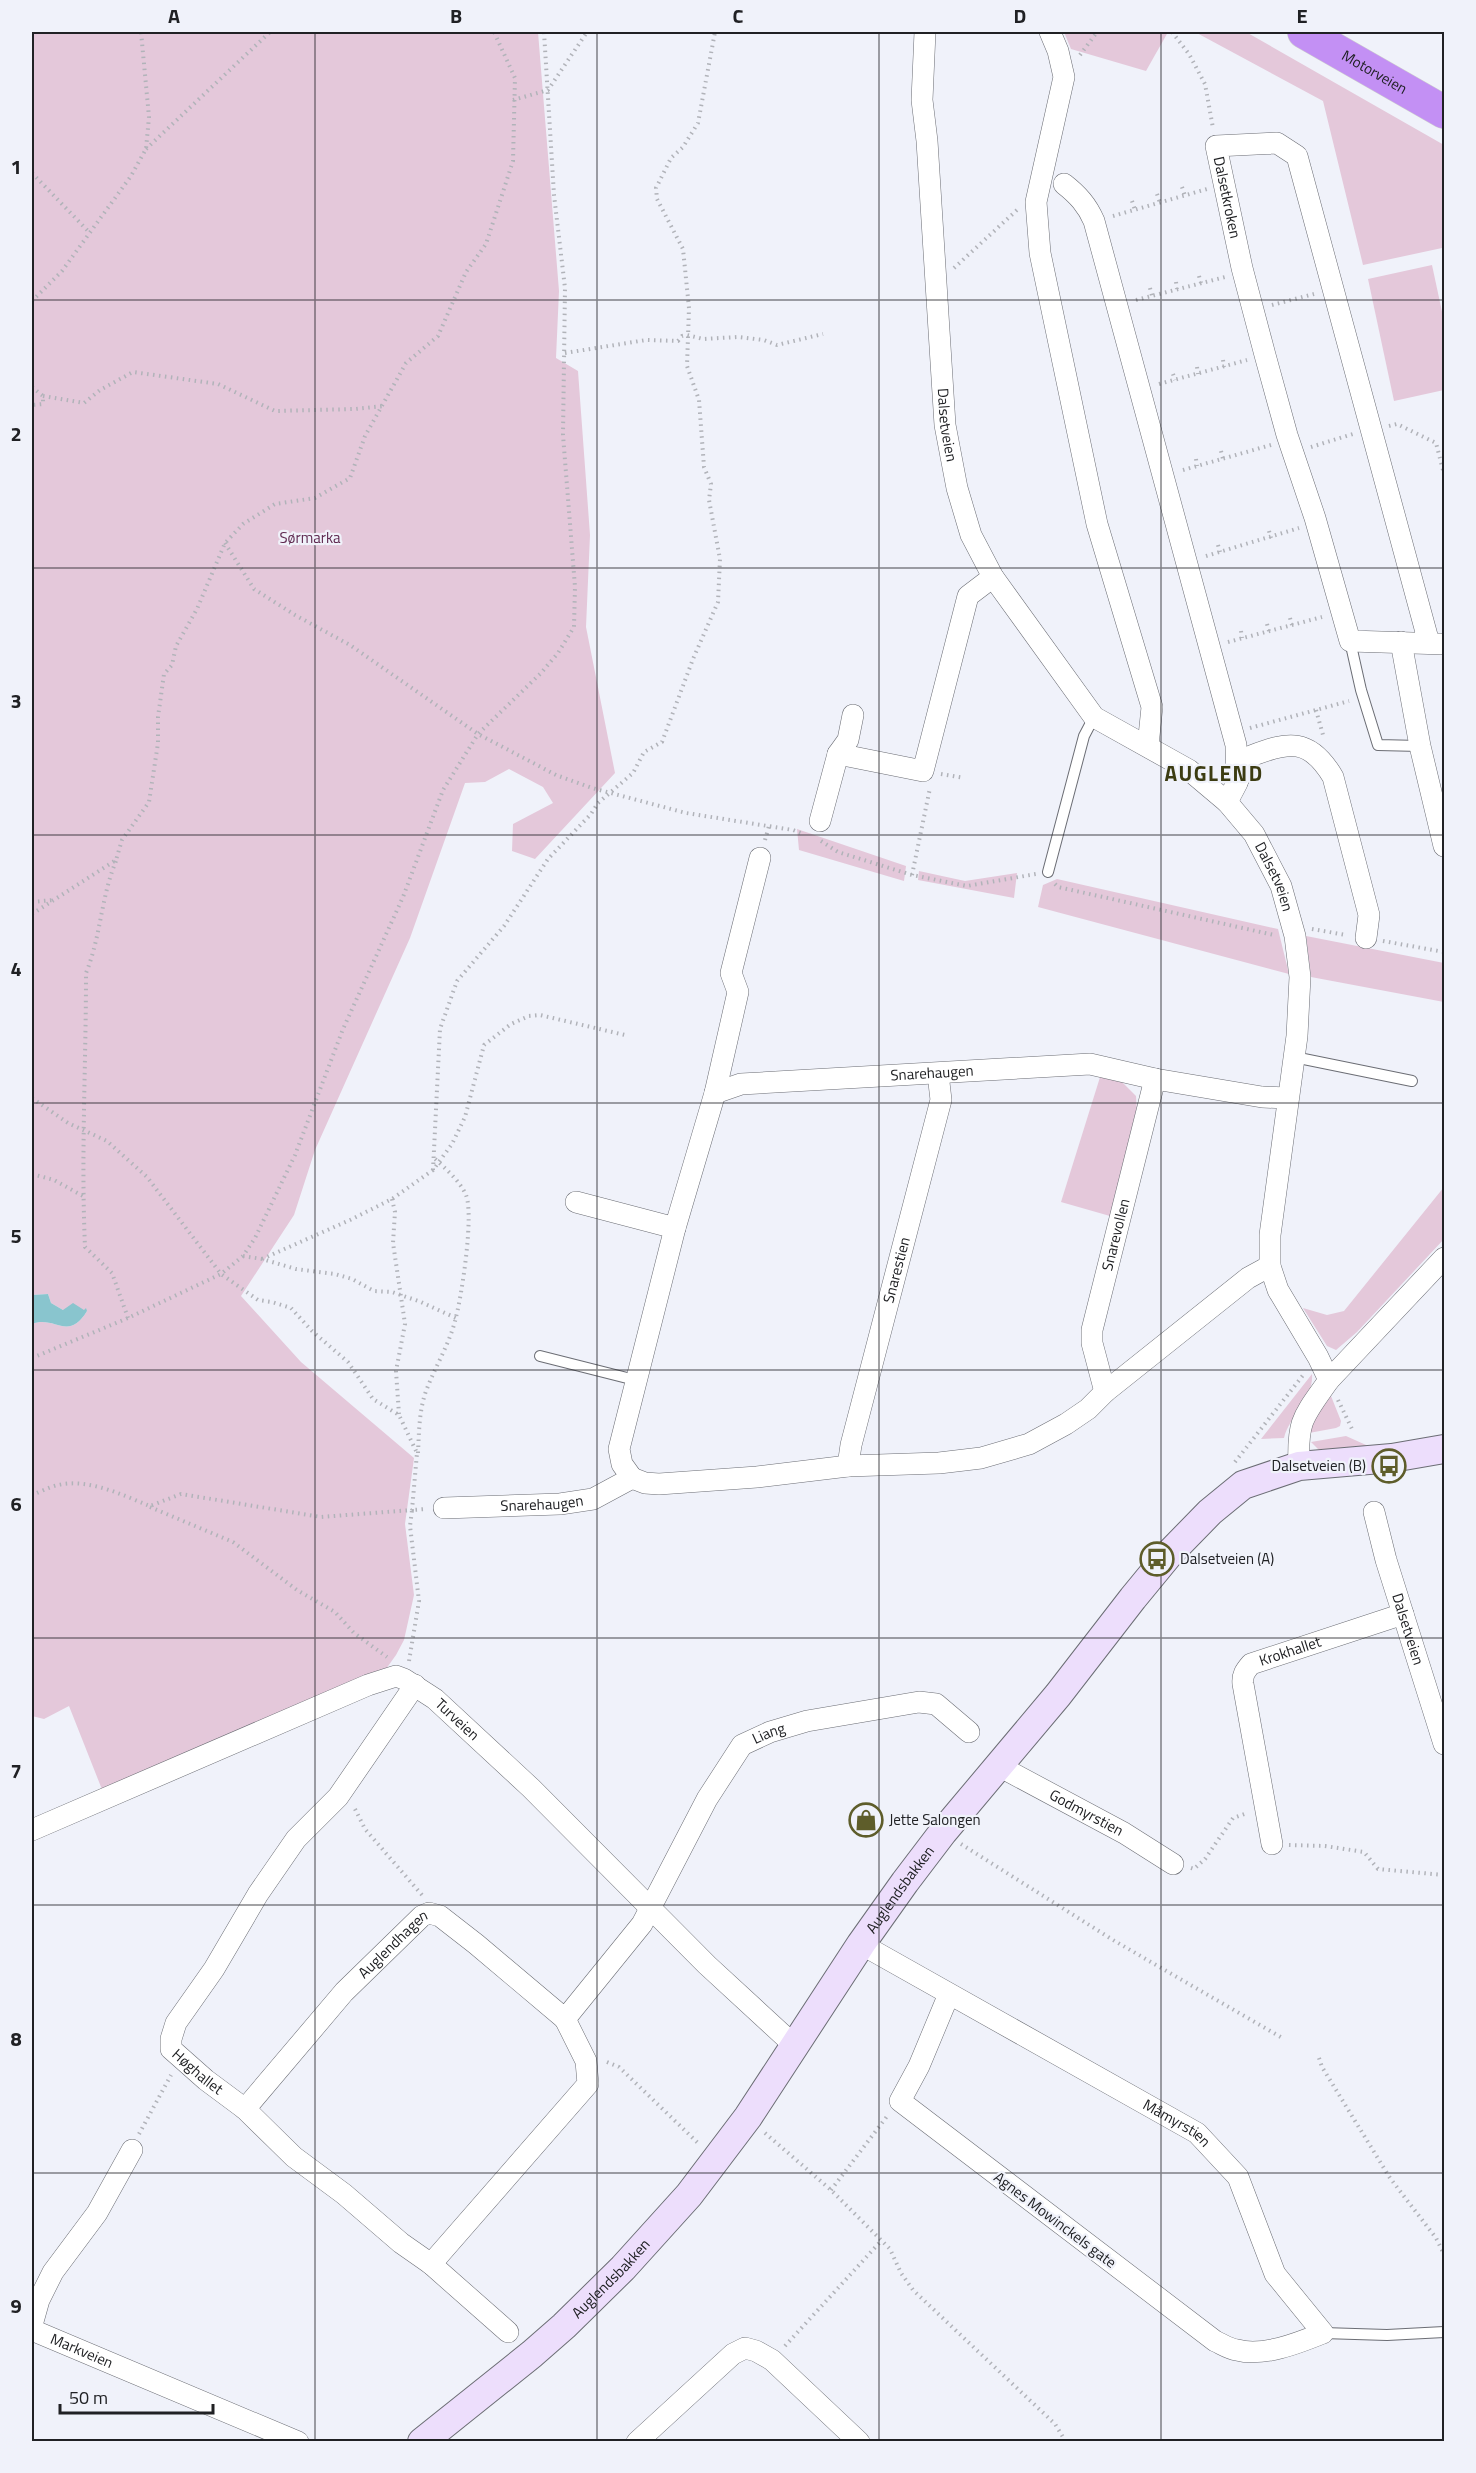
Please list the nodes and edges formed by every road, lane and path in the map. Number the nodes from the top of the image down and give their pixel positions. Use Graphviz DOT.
graph roads {
  1 [pos="141,32"];
  2 [pos="270,32"];
  3 [pos="494,32"];
  4 [pos="544,32"];
  5 [pos="587,32"];
  6 [pos="714,32"];
  7 [pos="924,32"];
  8 [pos="1050,32"];
  9 [pos="1172,32"];
  10 [pos="1304,32"];
  11 [pos="548,90"];
  12 [pos="513,100"];
  13 [pos="1444,112"];
  14 [pos="1216,147"];
  15 [pos="146,149"];
  16 [pos="32,173"];
  17 [pos="1064,184"];
  18 [pos="1182,187"];
  19 [pos="1210,189"];
  20 [pos="1157,194"];
  21 [pos="1185,196"];
  22 [pos="1132,201"];
  23 [pos="1036,202"];
  24 [pos="1160,203"];
  25 [pos="1135,210"];
  26 [pos="1094,221"];
  27 [pos="90,233"];
  28 [pos="1231,275"];
  29 [pos="1199,276"];
  30 [pos="1176,282"];
  31 [pos="1202,283"];
  32 [pos="937,284"];
  33 [pos="1150,288"];
  34 [pos="1177,289"];
  35 [pos="1152,296"];
  36 [pos="32,301"];
  37 [pos="1115,306"];
  38 [pos="823,334"];
  39 [pos="687,335"];
  40 [pos="565,353"];
  41 [pos="1254,358"];
  42 [pos="1222,360"];
  43 [pos="1224,367"];
  44 [pos="1197,368"];
  45 [pos="1173,374"];
  46 [pos="1198,374"];
  47 [pos="1174,380"];
  48 [pos="32,387"];
  49 [pos="1139,390"];
  50 [pos="43,396"];
  51 [pos="32,405"];
  52 [pos="384,406"];
  53 [pos="1370,430"];
  54 [pos="1275,444"];
  55 [pos="1221,451"];
  56 [pos="1196,459"];
  57 [pos="1223,459"];
  58 [pos="1197,466"];
  59 [pos="1444,474"];
  60 [pos="1162,476"];
  61 [pos="1296,530"];
  62 [pos="1269,531"];
  63 [pos="1271,537"];
  64 [pos="225,543"];
  65 [pos="1218,544"];
  66 [pos="1221,552"];
  67 [pos="1185,561"];
  68 [pos="993,577"];
  69 [pos="1322,617"];
  70 [pos="1290,618"];
  71 [pos="1267,624"];
  72 [pos="1292,625"];
  73 [pos="1241,631"];
  74 [pos="1269,631"];
  75 [pos="1242,638"];
  76 [pos="1350,641"];
  77 [pos="1401,642"];
  78 [pos="1437,643"];
  79 [pos="1208,647"];
  80 [pos="1348,702"];
  81 [pos="853,715"];
  82 [pos="1094,717"];
  83 [pos="1232,733"];
  84 [pos="478,734"];
  85 [pos="1148,746"];
  86 [pos="1420,746"];
  87 [pos="838,754"];
  88 [pos="922,771"];
  89 [pos="1237,783"];
  90 [pos="610,793"];
  91 [pos="1227,802"];
  92 [pos="815,832"];
  93 [pos="1444,846"];
  94 [pos="760,858"];
  95 [pos="116,860"];
  96 [pos="1048,872"];
  97 [pos="912,875"];
  98 [pos="54,900"];
  99 [pos="32,902"];
  100 [pos="32,914"];
  101 [pos="1293,929"];
  102 [pos="1366,939"];
  103 [pos="625,1035"];
  104 [pos="1294,1057"];
  105 [pos="938,1074"];
  106 [pos="1155,1079"];
  107 [pos="1413,1081"];
  108 [pos="715,1093"];
  109 [pos="32,1098"];
  110 [pos="1287,1098"];
  111 [pos="85,1132"];
  112 [pos="433,1157"];
  113 [pos="439,1162"];
  114 [pos="433,1170"];
  115 [pos="32,1174"];
  116 [pos="83,1196"];
  117 [pos="392,1198"];
  118 [pos="576,1202"];
  119 [pos="675,1228"];
  120 [pos="243,1256"];
  121 [pos="1444,1258"];
  122 [pos="262,1259"];
  123 [pos="1270,1266"];
  124 [pos="221,1274"];
  125 [pos="402,1296"];
  126 [pos="128,1318"];
  127 [pos="456,1318"];
  128 [pos="540,1356"];
  129 [pos="1318,1357"];
  130 [pos="32,1358"];
  131 [pos="635,1380"];
  132 [pos="1329,1380"];
  133 [pos="1105,1392"];
  134 [pos="399,1415"];
  135 [pos="1353,1431"];
  136 [pos="1444,1449"];
  137 [pos="417,1453"];
  138 [pos="848,1466"];
  139 [pos="1299,1466"];
  140 [pos="1228,1469"];
  141 [pos="632,1478"];
  142 [pos="32,1495"];
  143 [pos="150,1506"];
  144 [pos="444,1508"];
  145 [pos="412,1510"];
  146 [pos="1374,1512"];
  147 [pos="1403,1614"];
  148 [pos="410,1682"];
  149 [pos="969,1732"];
  150 [pos="1444,1744"];
  151 [pos="1001,1762"];
  152 [pos="358,1767"];
  153 [pos="1265,1808"];
  154 [pos="32,1830"];
  155 [pos="943,1832"];
  156 [pos="1272,1844"];
  157 [pos="1173,1864"];
  158 [pos="1444,1875"];
  159 [pos="652,1908"];
  160 [pos="440,1916"];
  161 [pos="861,1944"];
  162 [pos="949,1994"];
  163 [pos="565,2019"];
  164 [pos="1284,2039"];
  165 [pos="795,2047"];
  166 [pos="583,2054"];
  167 [pos="181,2058"];
  168 [pos="1319,2058"];
  169 [pos="900,2101"];
  170 [pos="245,2109"];
  171 [pos="748,2117"];
  172 [pos="132,2150"];
  173 [pos="706,2151"];
  174 [pos="831,2190"];
  175 [pos="881,2241"];
  176 [pos="1444,2254"];
  177 [pos="431,2264"];
  178 [pos="32,2325"];
  179 [pos="32,2330"];
  180 [pos="508,2332"];
  181 [pos="1444,2332"];
  182 [pos="1323,2333"];
  183 [pos="772,2360"];
  184 [pos="298,2442"];
  185 [pos="422,2442"];
  186 [pos="637,2442"];
  187 [pos="859,2442"];
  188 [pos="1066,2442"];
  1 -- 15 [label="path"];
  2 -- 15 [label="path"];
  3 -- 12 [label="path"];
  4 -- 11 [label="path"];
  5 -- 11 [label="path"];
  6 -- 39 [label="path"];
  7 -- 32 [label="street, Dalsetveien"];
  8 -- 23 [label="street"];
  9 -- 14 [label="path"];
  10 -- 13 [label="highway, Motorveien"];
  11 -- 12 [label="path"];
  11 -- 40 [label="path"];
  12 -- 52 [label="path"];
  14 -- 53 [label="street, Dalsetkroken"];
  14 -- 76 [label="street, Dalsetkroken"];
  15 -- 27 [label="path"];
  16 -- 27 [label="path"];
  17 -- 26 [label="street"];
  18 -- 21 [label="path"];
  19 -- 21 [label="path"];
  20 -- 24 [label="path"];
  21 -- 24 [label="path"];
  22 -- 25 [label="path"];
  23 -- 32 [label="path"];
  23 -- 85 [label="street"];
  24 -- 25 [label="path"];
  25 -- 26 [label="path"];
  26 -- 37 [label="street"];
  27 -- 36 [label="path"];
  28 -- 31 [label="path"];
  29 -- 31 [label="path"];
  30 -- 34 [label="path"];
  31 -- 34 [label="path"];
  32 -- 68 [label="street, Dalsetveien"];
  33 -- 35 [label="path"];
  34 -- 35 [label="path"];
  35 -- 37 [label="path"];
  37 -- 49 [label="street"];
  38 -- 39 [label="path"];
  39 -- 40 [label="path"];
  39 -- 90 [label="path"];
  40 -- 84 [label="path"];
  41 -- 43 [label="path"];
  42 -- 43 [label="path"];
  43 -- 46 [label="path"];
  44 -- 46 [label="path"];
  45 -- 47 [label="path"];
  46 -- 47 [label="path"];
  47 -- 49 [label="path"];
  48 -- 50 [label="path"];
  49 -- 60 [label="street"];
  50 -- 51 [label="path"];
  50 -- 52 [label="path"];
  52 -- 64 [label="path"];
  53 -- 59 [label="path"];
  53 -- 78 [label="street, Dalsetkroken"];
  54 -- 57 [label="path"];
  55 -- 57 [label="path"];
  56 -- 58 [label="path"];
  57 -- 58 [label="path"];
  58 -- 60 [label="path"];
  60 -- 67 [label="street"];
  61 -- 63 [label="path"];
  62 -- 63 [label="path"];
  63 -- 66 [label="path"];
  64 -- 84 [label="path"];
  64 -- 95 [label="path"];
  65 -- 66 [label="path"];
  66 -- 67 [label="path"];
  67 -- 79 [label="street"];
  68 -- 82 [label="street, Dalsetveien"];
  68 -- 88 [label="street"];
  69 -- 72 [label="path"];
  70 -- 72 [label="path"];
  71 -- 74 [label="path"];
  72 -- 74 [label="path"];
  73 -- 75 [label="path"];
  74 -- 75 [label="path"];
  75 -- 79 [label="path"];
  76 -- 77 [label="street"];
  76 -- 86 [label="lane"];
  77 -- 78 [label="street"];
  77 -- 86 [label="street"];
  79 -- 83 [label="street"];
  80 -- 83 [label="path"];
  81 -- 87 [label="street"];
  82 -- 85 [label="street, Dalsetveien"];
  82 -- 96 [label="lane"];
  83 -- 89 [label="street"];
  84 -- 90 [label="path"];
  84 -- 120 [label="path"];
  85 -- 91 [label="street, Dalsetveien"];
  86 -- 93 [label="street"];
  87 -- 88 [label="street"];
  87 -- 92 [label="street"];
  88 -- 97 [label="path"];
  89 -- 91 [label="street"];
  89 -- 102 [label="street"];
  90 -- 92 [label="path"];
  90 -- 112 [label="path"];
  91 -- 101 [label="street, Dalsetveien"];
  92 -- 97 [label="path"];
  94 -- 108 [label="street"];
  95 -- 98 [label="path"];
  95 -- 111 [label="path"];
  96 -- 97 [label="path"];
  96 -- 101 [label="path"];
  98 -- 99 [label="path"];
  98 -- 100 [label="path"];
  101 -- 104 [label="street, Dalsetveien"];
  103 -- 113 [label="path"];
  104 -- 107 [label="lane"];
  104 -- 110 [label="street, Dalsetveien"];
  105 -- 106 [label="street, Snarehaugen"];
  105 -- 108 [label="street, Snarehaugen"];
  105 -- 138 [label="street, Snarestien"];
  106 -- 110 [label="street, Snarehaugen"];
  106 -- 133 [label="street, Snarevollen"];
  108 -- 119 [label="street"];
  109 -- 111 [label="path"];
  110 -- 123 [label="street, Dalsetveien"];
  111 -- 116 [label="path"];
  111 -- 124 [label="path"];
  112 -- 113 [label="path"];
  112 -- 114 [label="path"];
  113 -- 114 [label="path"];
  113 -- 127 [label="path"];
  114 -- 117 [label="path"];
  115 -- 116 [label="path"];
  116 -- 126 [label="path"];
  117 -- 122 [label="path"];
  117 -- 125 [label="path"];
  118 -- 119 [label="street"];
  119 -- 131 [label="street"];
  120 -- 122 [label="path"];
  120 -- 124 [label="path"];
  121 -- 132 [label="street"];
  122 -- 125 [label="path"];
  123 -- 129 [label="street, Dalsetveien"];
  123 -- 133 [label="street"];
  124 -- 126 [label="path"];
  124 -- 134 [label="path"];
  125 -- 127 [label="path"];
  125 -- 134 [label="path"];
  126 -- 130 [label="path"];
  127 -- 137 [label="path"];
  128 -- 131 [label="lane"];
  129 -- 132 [label="street, Dalsetveien"];
  129 -- 140 [label="path"];
  131 -- 141 [label="street"];
  132 -- 135 [label="path"];
  132 -- 139 [label="street"];
  133 -- 138 [label="street"];
  134 -- 137 [label="path"];
  136 -- 139 [label="street, Auglendsbakken"];
  137 -- 145 [label="path"];
  138 -- 141 [label="street"];
  139 -- 151 [label="street, Auglendsbakken"];
  141 -- 144 [label="street, Snarehaugen"];
  142 -- 143 [label="path"];
  143 -- 145 [label="path"];
  143 -- 148 [label="path"];
  144 -- 145 [label="path"];
  145 -- 148 [label="path"];
  146 -- 147 [label="street, Dalsetveien"];
  147 -- 150 [label="street, Dalsetveien"];
  147 -- 153 [label="street, Krokhallet"];
  148 -- 152 [label="street, Høghallet"];
  148 -- 154 [label="street"];
  148 -- 159 [label="street, Turveien"];
  149 -- 159 [label="street, Liang"];
  151 -- 155 [label="street, Auglendsbakken"];
  151 -- 157 [label="street, Godmyrstien"];
  152 -- 160 [label="path"];
  152 -- 167 [label="street, Høghallet"];
  153 -- 156 [label="street, Krokhallet"];
  153 -- 157 [label="path"];
  155 -- 161 [label="street, Auglendsbakken"];
  155 -- 164 [label="path"];
  156 -- 158 [label="path"];
  159 -- 163 [label="street"];
  159 -- 165 [label="street, Turveien"];
  160 -- 163 [label="street, Auglendhagen"];
  160 -- 170 [label="street, Auglendhagen"];
  161 -- 162 [label="street, Måmyrstien"];
  161 -- 165 [label="street, Auglendsbakken"];
  162 -- 169 [label="street"];
  162 -- 182 [label="street, Måmyrstien"];
  163 -- 166 [label="street, Auglendhagen"];
  165 -- 171 [label="street, Auglendsbakken"];
  166 -- 173 [label="path"];
  166 -- 177 [label="street, Auglendhagen"];
  167 -- 170 [label="street, Høghallet"];
  167 -- 172 [label="path"];
  168 -- 176 [label="path"];
  169 -- 174 [label="path"];
  169 -- 182 [label="street, Agnes Mowinckels gate"];
  170 -- 177 [label="street, Høghallet"];
  171 -- 174 [label="path"];
  171 -- 185 [label="street, Auglendsbakken"];
  172 -- 178 [label="street"];
  174 -- 175 [label="path"];
  175 -- 183 [label="path"];
  175 -- 188 [label="path"];
  177 -- 180 [label="street, Høghallet"];
  179 -- 184 [label="street, Markveien"];
  181 -- 182 [label="lane"];
  183 -- 186 [label="street"];
  183 -- 187 [label="street"];
}
